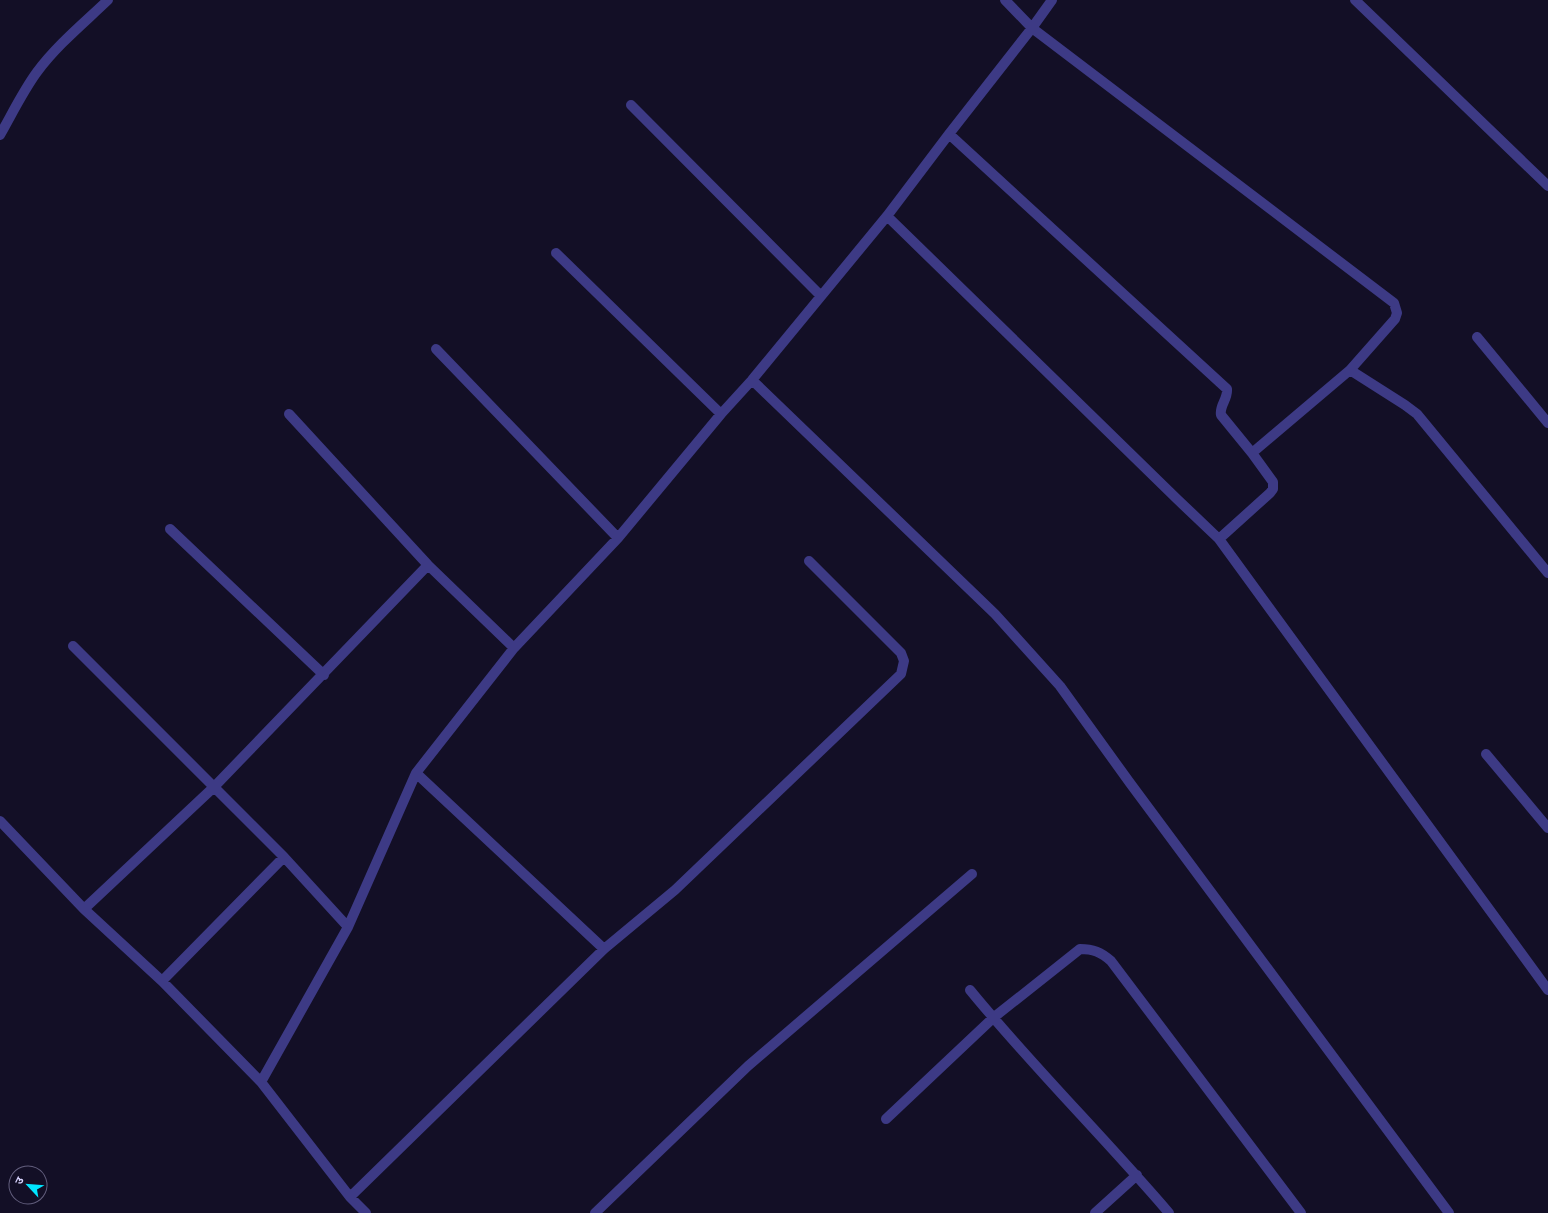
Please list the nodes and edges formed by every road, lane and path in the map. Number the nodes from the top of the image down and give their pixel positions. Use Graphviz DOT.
graph roads {
  1 [pos="108,0"];
  2 [pos="1005,0"];
  3 [pos="1052,0"];
  4 [pos="1355,0"];
  5 [pos="1032,28"];
  6 [pos="631,105"];
  7 [pos="949,134"];
  8 [pos="0,135"];
  9 [pos="1548,186"];
  10 [pos="887,216"];
  11 [pos="556,252"];
  12 [pos="821,296"];
  13 [pos="1477,337"];
  14 [pos="436,349"];
  15 [pos="1350,370"];
  16 [pos="752,380"];
  17 [pos="289,414"];
  18 [pos="721,414"];
  19 [pos="1548,423"];
  20 [pos="1252,453"];
  21 [pos="170,529"];
  22 [pos="618,538"];
  23 [pos="1219,539"];
  24 [pos="809,561"];
  25 [pos="428,565"];
  26 [pos="1548,573"];
  27 [pos="73,646"];
  28 [pos="514,648"];
  29 [pos="324,674"];
  30 [pos="1486,754"];
  31 [pos="416,773"];
  32 [pos="214,787"];
  33 [pos="0,821"];
  34 [pos="1548,828"];
  35 [pos="284,857"];
  36 [pos="972,874"];
  37 [pos="84,909"];
  38 [pos="348,927"];
  39 [pos="604,949"];
  40 [pos="162,981"];
  41 [pos="970,990"];
  42 [pos="1548,990"];
  43 [pos="993,1018"];
  44 [pos="261,1082"];
  45 [pos="886,1119"];
  46 [pos="1137,1175"];
  47 [pos="350,1197"];
  48 [pos="366,1213"];
  49 [pos="595,1213"];
  50 [pos="1095,1213"];
  51 [pos="1169,1213"];
  52 [pos="1301,1213"];
  53 [pos="1450,1213"];
  1 -- 8 [label="street"];
  2 -- 5 [label="street"];
  3 -- 5 [label="street"];
  4 -- 9 [label="street"];
  5 -- 7 [label="street"];
  5 -- 15 [label="street"];
  6 -- 12 [label="street"];
  7 -- 10 [label="street"];
  7 -- 20 [label="street"];
  10 -- 12 [label="street"];
  10 -- 23 [label="street"];
  11 -- 18 [label="street"];
  12 -- 16 [label="street"];
  13 -- 19 [label="street"];
  14 -- 22 [label="street"];
  15 -- 20 [label="street"];
  15 -- 26 [label="street"];
  16 -- 18 [label="street"];
  16 -- 53 [label="street"];
  17 -- 25 [label="street"];
  18 -- 22 [label="street"];
  20 -- 23 [label="street"];
  21 -- 29 [label="street"];
  22 -- 28 [label="street"];
  23 -- 42 [label="street"];
  24 -- 39 [label="street"];
  25 -- 28 [label="street"];
  25 -- 29 [label="street"];
  27 -- 32 [label="street"];
  28 -- 31 [label="street"];
  29 -- 32 [label="street"];
  30 -- 34 [label="street"];
  31 -- 38 [label="street"];
  31 -- 39 [label="street"];
  32 -- 35 [label="street"];
  32 -- 37 [label="street"];
  33 -- 37 [label="street"];
  35 -- 38 [label="street"];
  35 -- 40 [label="street"];
  36 -- 49 [label="street"];
  37 -- 40 [label="street"];
  38 -- 44 [label="street"];
  39 -- 47 [label="street"];
  40 -- 44 [label="street"];
  41 -- 43 [label="street"];
  43 -- 45 [label="street"];
  43 -- 46 [label="street"];
  43 -- 52 [label="street"];
  44 -- 47 [label="street"];
  46 -- 50 [label="street"];
  46 -- 51 [label="street"];
  47 -- 48 [label="street"];
}
